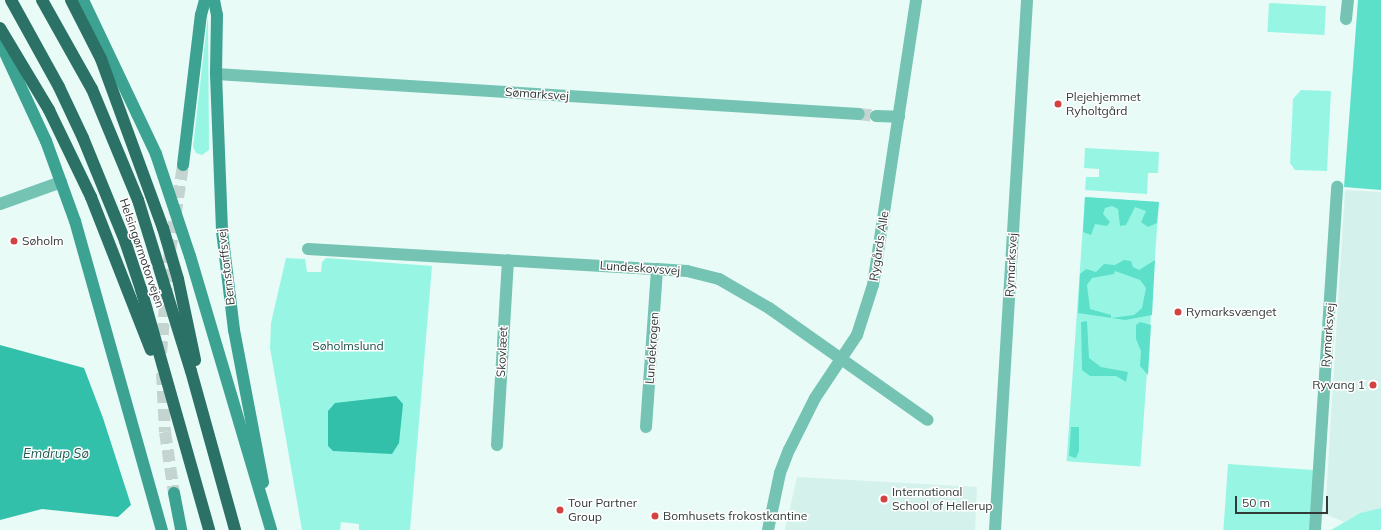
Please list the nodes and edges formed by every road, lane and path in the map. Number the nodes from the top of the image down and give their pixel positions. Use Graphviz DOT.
graph roads {
  1 [pos="11,0"];
  2 [pos="42,0"];
  3 [pos="71,0"];
  4 [pos="83,0"];
  5 [pos="205,0"];
  6 [pos="214,0"];
  7 [pos="916,0"];
  8 [pos="1027,0"];
  9 [pos="1348,0"];
  10 [pos="1346,19"];
  11 [pos="0,28"];
  12 [pos="0,42"];
  13 [pos="216,74"];
  14 [pos="859,114"];
  15 [pos="876,116"];
  16 [pos="899,117"];
  17 [pos="183,166"];
  18 [pos="61,182"];
  19 [pos="1337,187"];
  20 [pos="0,204"];
  21 [pos="308,249"];
  22 [pos="508,260"];
  23 [pos="657,269"];
  24 [pos="841,360"];
  25 [pos="928,420"];
  26 [pos="180,422"];
  27 [pos="646,427"];
  28 [pos="497,445"];
  29 [pos="215,458"];
  30 [pos="174,493"];
  31 [pos="162,530"];
  32 [pos="181,530"];
  33 [pos="209,530"];
  34 [pos="235,530"];
  35 [pos="271,530"];
  36 [pos="768,530"];
  37 [pos="995,530"];
  38 [pos="1315,530"];
  1 -- 26 [label="highway, Helsingørmotorvejen"];
  2 -- 29 [label="highway, Helsingørmotorvejen"];
  3 -- 29 [label="highway"];
  4 -- 35 [label="street"];
  5 -- 17 [label="street"];
  6 -- 13 [label="street, Bernstorffsvej"];
  7 -- 16 [label="street, Rygårds Alle"];
  8 -- 37 [label="street, Rymarksvej"];
  9 -- 10 [label="street"];
  11 -- 26 [label="highway"];
  12 -- 18 [label="street"];
  13 -- 14 [label="street, Sømarksvej"];
  13 -- 35 [label="street, Bernstorffsvej"];
  15 -- 16 [label="street"];
  16 -- 24 [label="street, Rygårds Alle"];
  18 -- 20 [label="street"];
  18 -- 31 [label="street"];
  19 -- 38 [label="street, Rymarksvej"];
  21 -- 22 [label="street, Lundeskovsvej"];
  22 -- 23 [label="street, Lundeskovsvej"];
  22 -- 28 [label="street, Skovlæet"];
  23 -- 24 [label="street, Lundeskovsvej"];
  23 -- 27 [label="street, Lundekrogen"];
  24 -- 25 [label="street, Lundeskovsvej"];
  24 -- 36 [label="street, Rygårds Alle"];
  26 -- 33 [label="highway, Helsingørmotorvejen"];
  29 -- 34 [label="highway, Helsingørmotorvejen"];
  30 -- 32 [label="street"];
}
